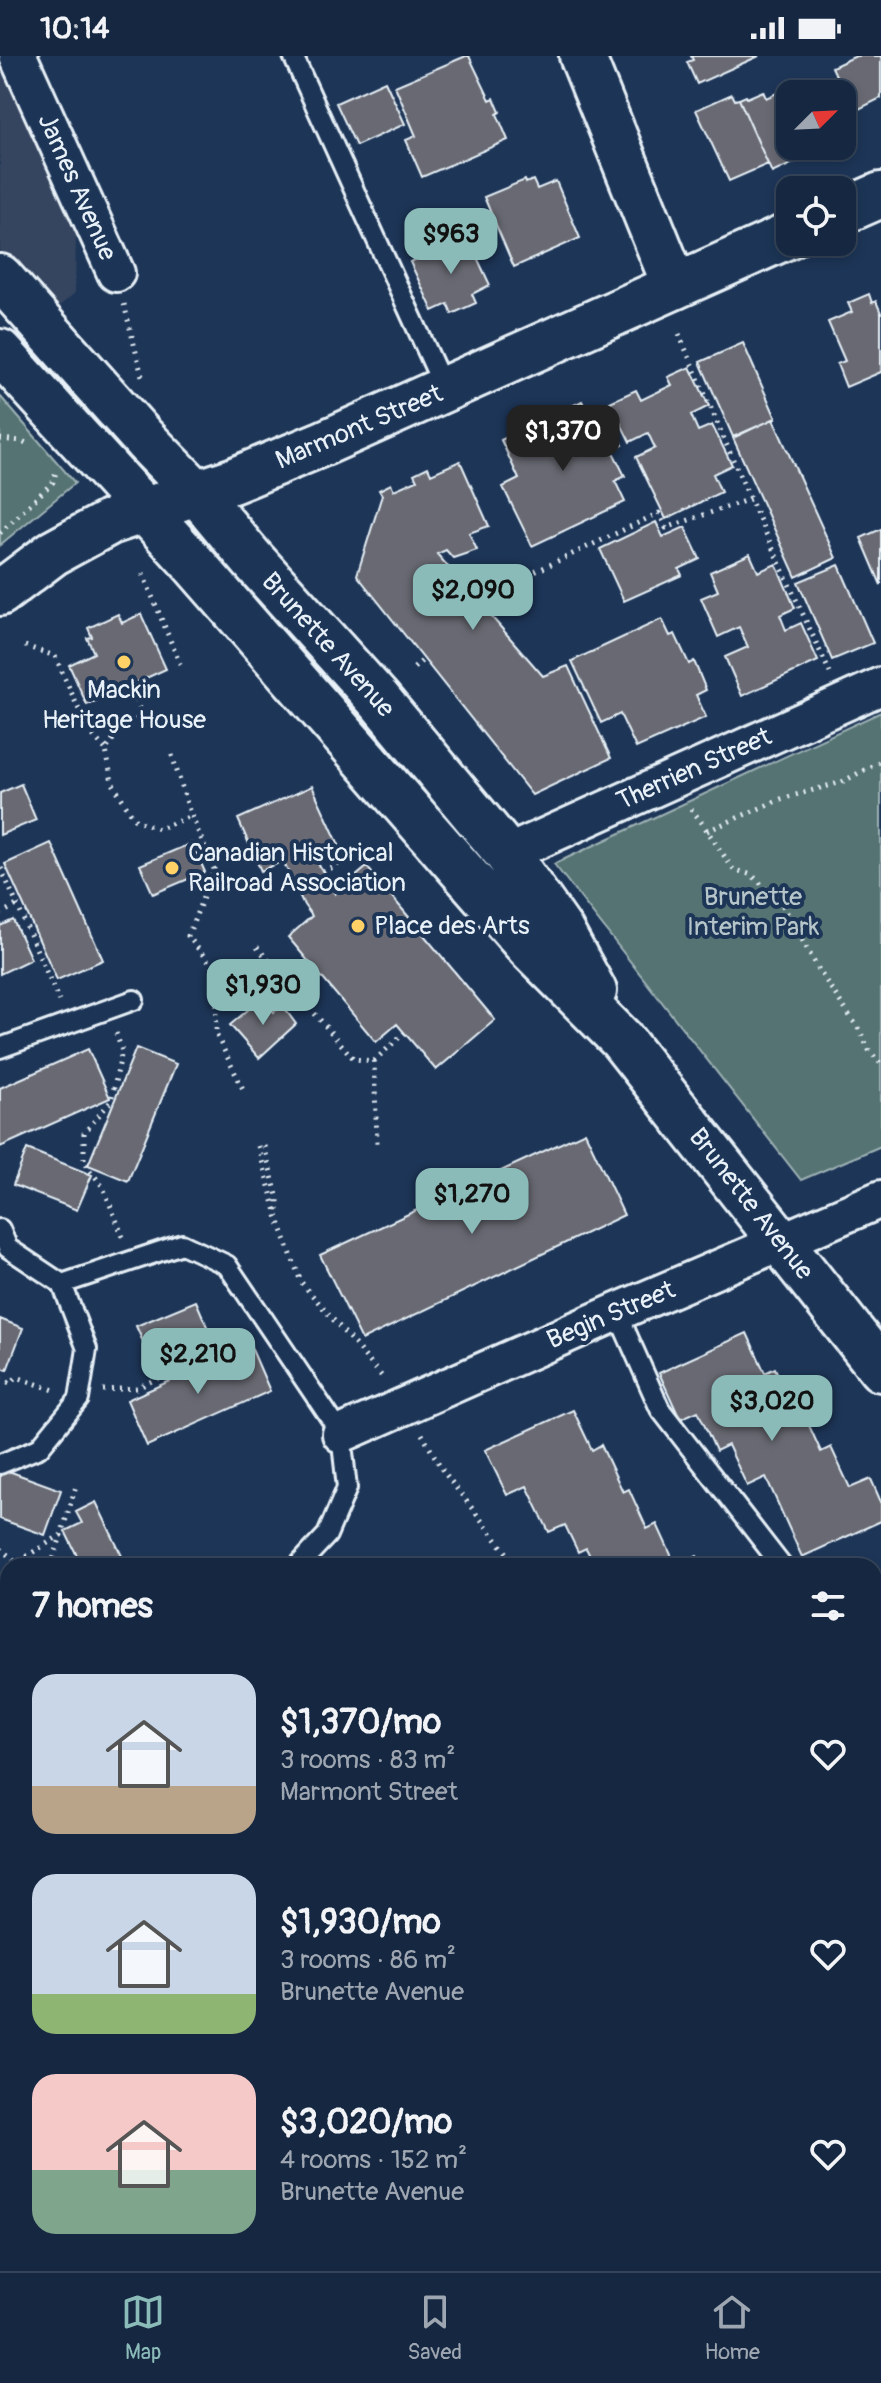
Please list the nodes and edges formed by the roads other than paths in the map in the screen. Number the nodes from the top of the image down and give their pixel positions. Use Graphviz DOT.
graph roads {
  1 [pos="18,56"];
  2 [pos="293,56"];
  3 [pos="582,56"];
  4 [pos="881,195"];
  5 [pos="856,206"];
  6 [pos="776,241"];
  7 [pos="116,273"];
  8 [pos="0,277"];
  9 [pos="675,286"];
  10 [pos="0,352"];
  11 [pos="445,390"];
  12 [pos="197,493"];
  13 [pos="143,511"];
  14 [pos="0,593"];
  15 [pos="881,686"];
  16 [pos="507,854"];
  17 [pos="134,1000"];
  18 [pos="621,1039"];
  19 [pos="0,1048"];
  20 [pos="881,1199"];
  21 [pos="0,1229"];
  22 [pos="781,1242"];
  23 [pos="62,1284"];
  24 [pos="617,1312"];
  25 [pos="881,1369"];
  26 [pos="341,1434"];
  27 [pos="0,1464"];
  28 [pos="305,1558"];
  29 [pos="776,1558"];
  1 -- 7 [label="street, James Avenue"];
  2 -- 11 [label="lane"];
  3 -- 9 [label="main road"];
  4 -- 5 [label="main road"];
  6 -- 9 [label="main road, Marmont Street"];
  8 -- 12 [label="main road, Brunette Avenue"];
  9 -- 11 [label="main road, Marmont Street"];
  10 -- 13 [label="main road, Brunette Avenue"];
  11 -- 12 [label="main road, Marmont Street"];
  12 -- 13 [label="main road, Marmont Street"];
  12 -- 16 [label="main road, Brunette Avenue"];
  13 -- 14 [label="main road, Marmont Street"];
  13 -- 18 [label="main road, Brunette Avenue"];
  15 -- 16 [label="street, Therrien Street"];
  16 -- 18 [label="main road, Brunette Avenue"];
  17 -- 19 [label="lane"];
  18 -- 22 [label="main road, Brunette Avenue"];
  20 -- 22 [label="street, Begin Street"];
  21 -- 23 [label="lane"];
  22 -- 24 [label="street, Begin Street"];
  22 -- 25 [label="main road, Brunette Avenue"];
  23 -- 26 [label="lane"];
  23 -- 27 [label="lane"];
  24 -- 26 [label="street, Begin Street"];
  24 -- 29 [label="lane"];
  26 -- 28 [label="lane"];
}
